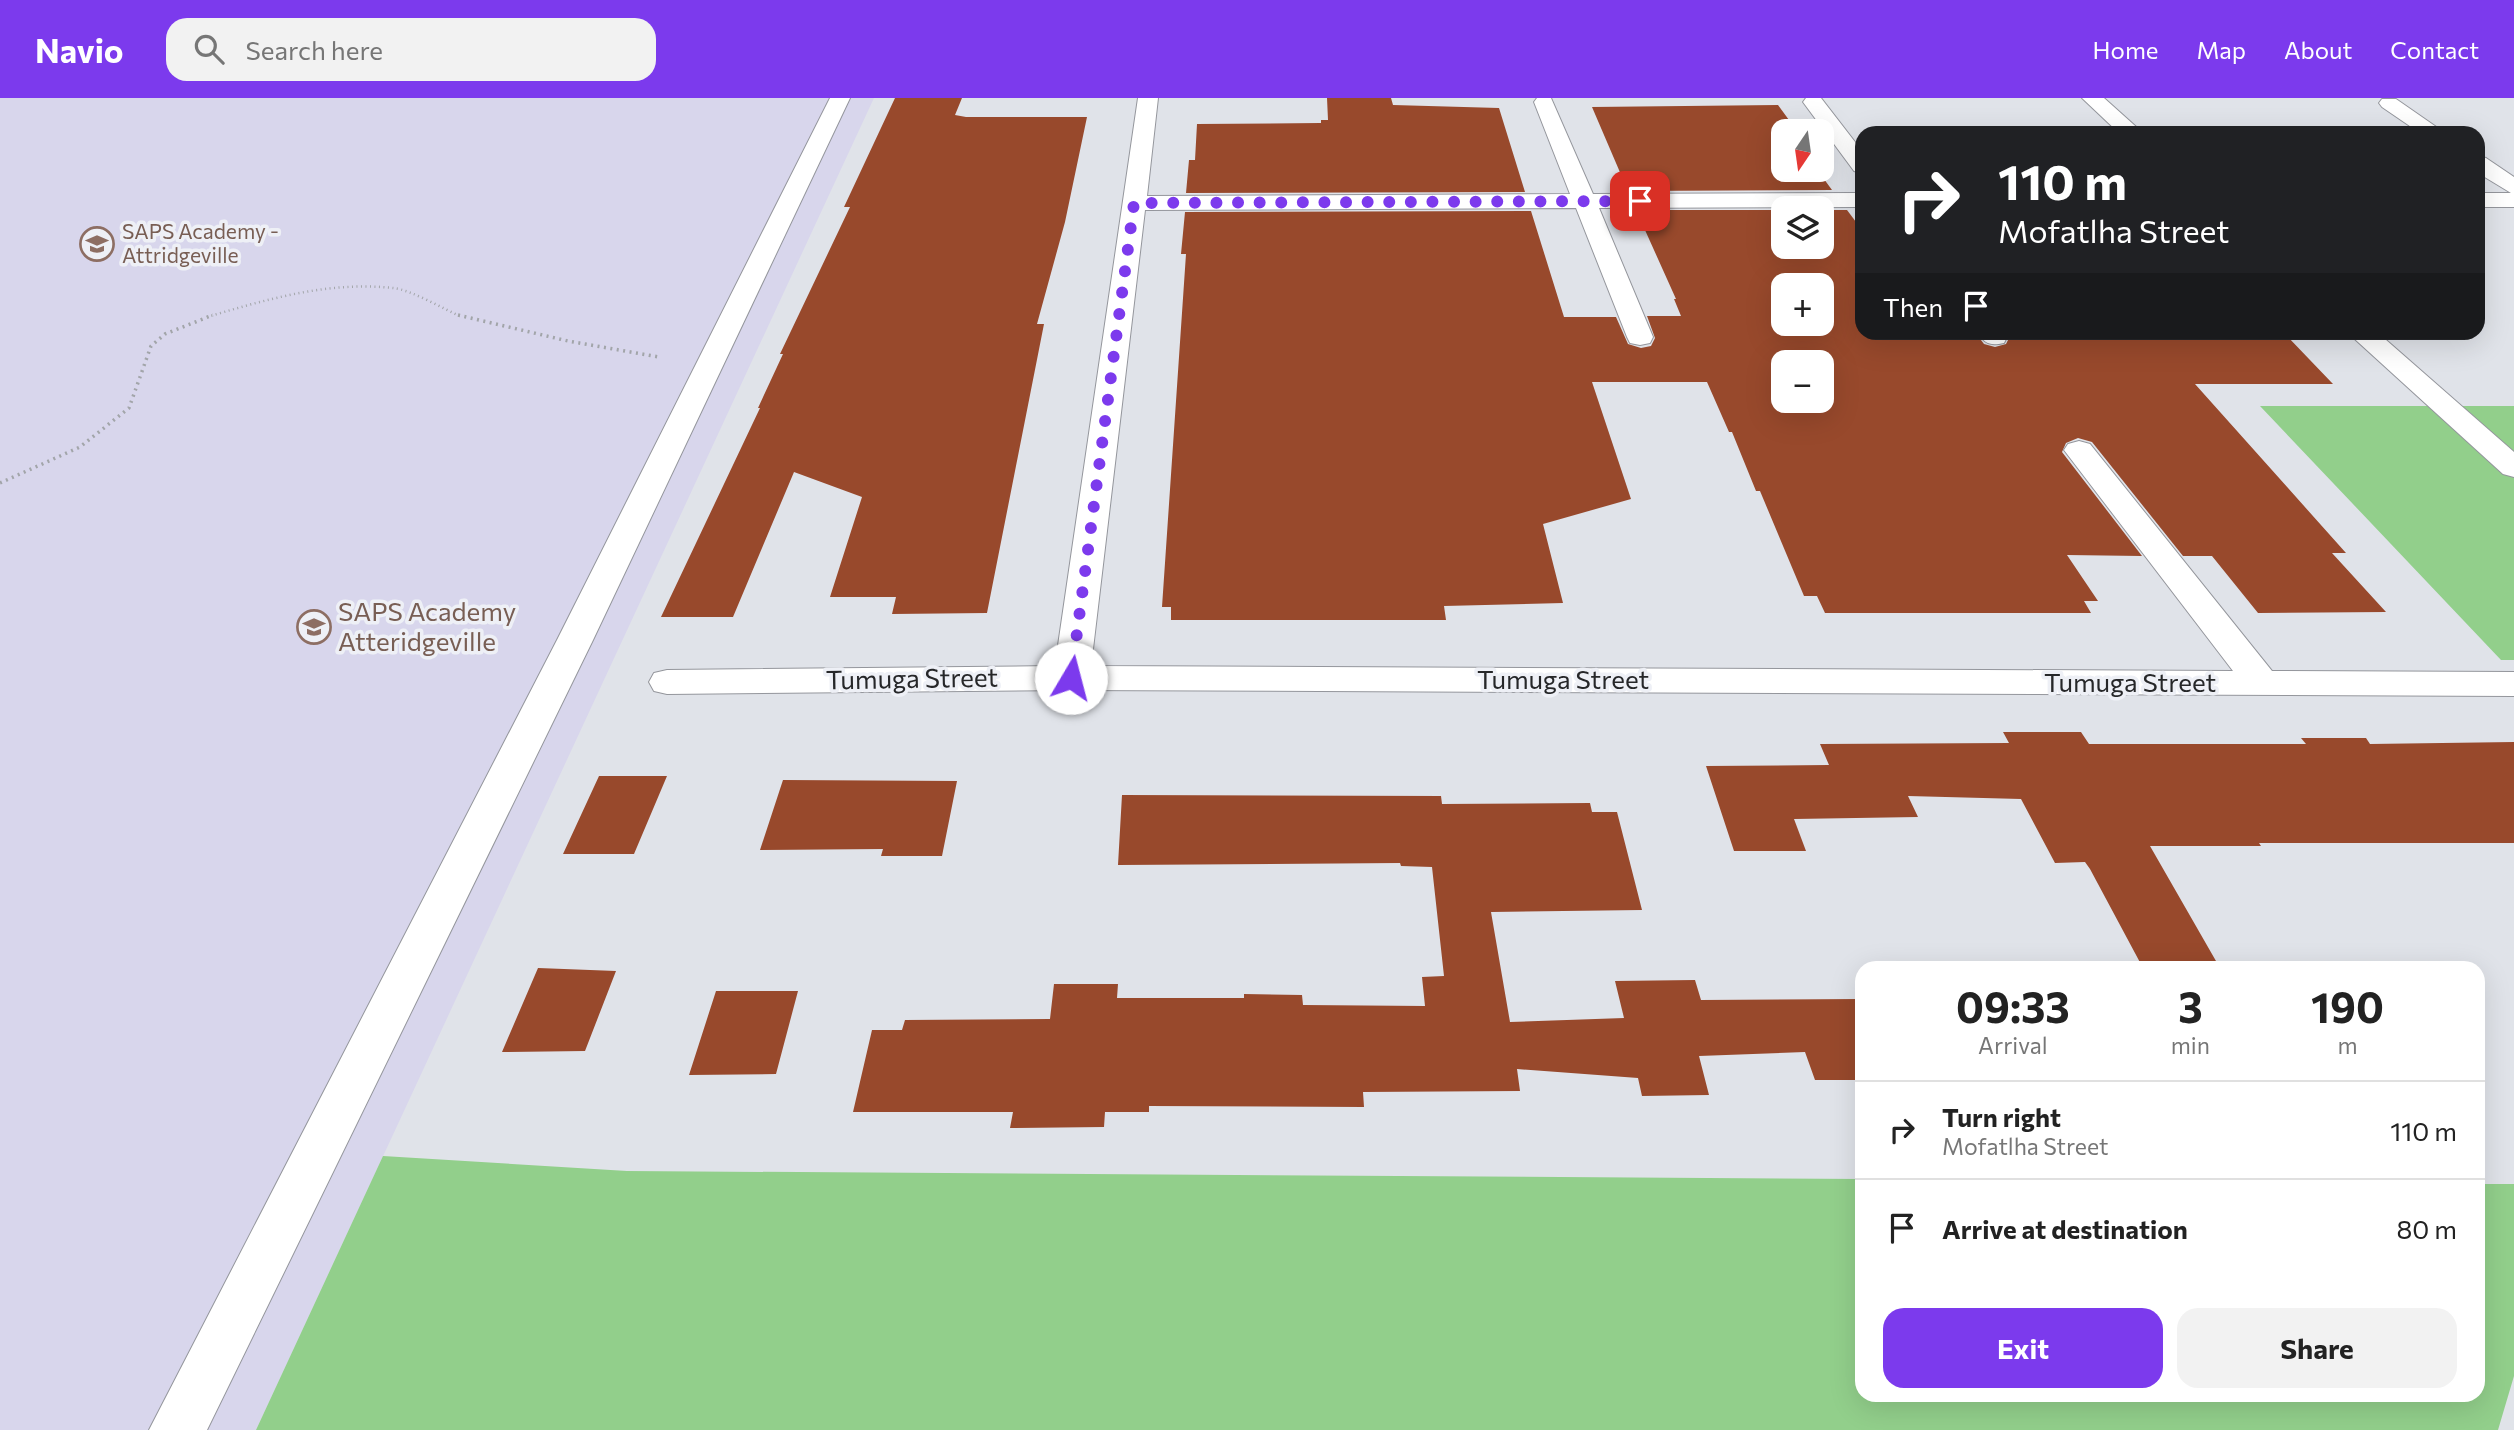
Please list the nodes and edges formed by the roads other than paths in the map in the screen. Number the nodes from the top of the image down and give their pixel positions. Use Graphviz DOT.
graph roads {
  1 [pos="839,98"];
  2 [pos="1148,98"];
  3 [pos="2092,98"];
  4 [pos="1544,102"];
  5 [pos="1813,102"];
  6 [pos="2389,103"];
  7 [pos="2124,126"];
  8 [pos="2424,126"];
  9 [pos="1855,157"];
  10 [pos="2485,168"];
  11 [pos="2514,187"];
  12 [pos="1855,200"];
  13 [pos="2485,200"];
  14 [pos="2514,200"];
  15 [pos="1584,201"];
  16 [pos="1134,203"];
  17 [pos="1640,337"];
  18 [pos="2369,340"];
  19 [pos="2079,450"];
  20 [pos="2514,468"];
  21 [pos="1071,678"];
  22 [pos="667,682"];
  23 [pos="2263,684"];
  24 [pos="2514,684"];
  25 [pos="177,1430"];
  1 -- 25 [label="street"];
  2 -- 16 [label="street"];
  3 -- 7 [label="street"];
  4 -- 15 [label="street"];
  5 -- 9 [label="street"];
  6 -- 8 [label="street"];
  10 -- 11 [label="street"];
  12 -- 15 [label="street"];
  13 -- 14 [label="street"];
  15 -- 16 [label="street"];
  15 -- 17 [label="street"];
  16 -- 21 [label="street"];
  18 -- 20 [label="street"];
  19 -- 23 [label="street"];
  21 -- 22 [label="street, Tumuga Street"];
  21 -- 23 [label="street, Tumuga Street"];
  23 -- 24 [label="street, Tumuga Street"];
}
